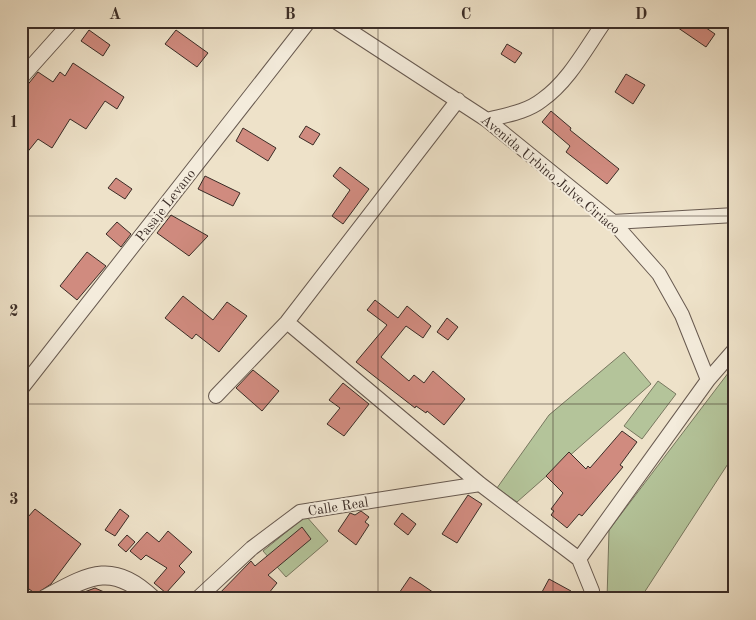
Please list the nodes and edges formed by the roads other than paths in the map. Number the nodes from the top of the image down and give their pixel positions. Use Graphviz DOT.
graph roads {
  1 [pos="72,21"];
  2 [pos="309,21"];
  3 [pos="334,21"];
  4 [pos="605,21"];
  5 [pos="21,78"];
  6 [pos="458,100"];
  7 [pos="487,120"];
  8 [pos="735,215"];
  9 [pos="613,222"];
  10 [pos="287,322"];
  11 [pos="735,349"];
  12 [pos="708,380"];
  13 [pos="21,389"];
  14 [pos="216,396"];
  15 [pos="480,484"];
  16 [pos="579,559"];
  17 [pos="45,599"];
  18 [pos="152,599"];
  19 [pos="197,599"];
  20 [pos="592,599"];
  1 -- 5 [label="street"];
  2 -- 13 [label="street, Pasaje Levano"];
  3 -- 6 [label="street, Avenida Urbino Julve Ciriaco"];
  4 -- 7 [label="street"];
  6 -- 7 [label="street, Avenida Urbino Julve Ciriaco"];
  6 -- 10 [label="street"];
  7 -- 9 [label="street, Avenida Urbino Julve Ciriaco"];
  8 -- 9 [label="street"];
  9 -- 12 [label="street, Avenida Urbino Julve Ciriaco"];
  10 -- 14 [label="street"];
  10 -- 15 [label="street"];
  11 -- 12 [label="street"];
  12 -- 16 [label="street"];
  15 -- 16 [label="street"];
  15 -- 19 [label="street, Calle Real"];
  16 -- 20 [label="street"];
  17 -- 18 [label="street"];
}
